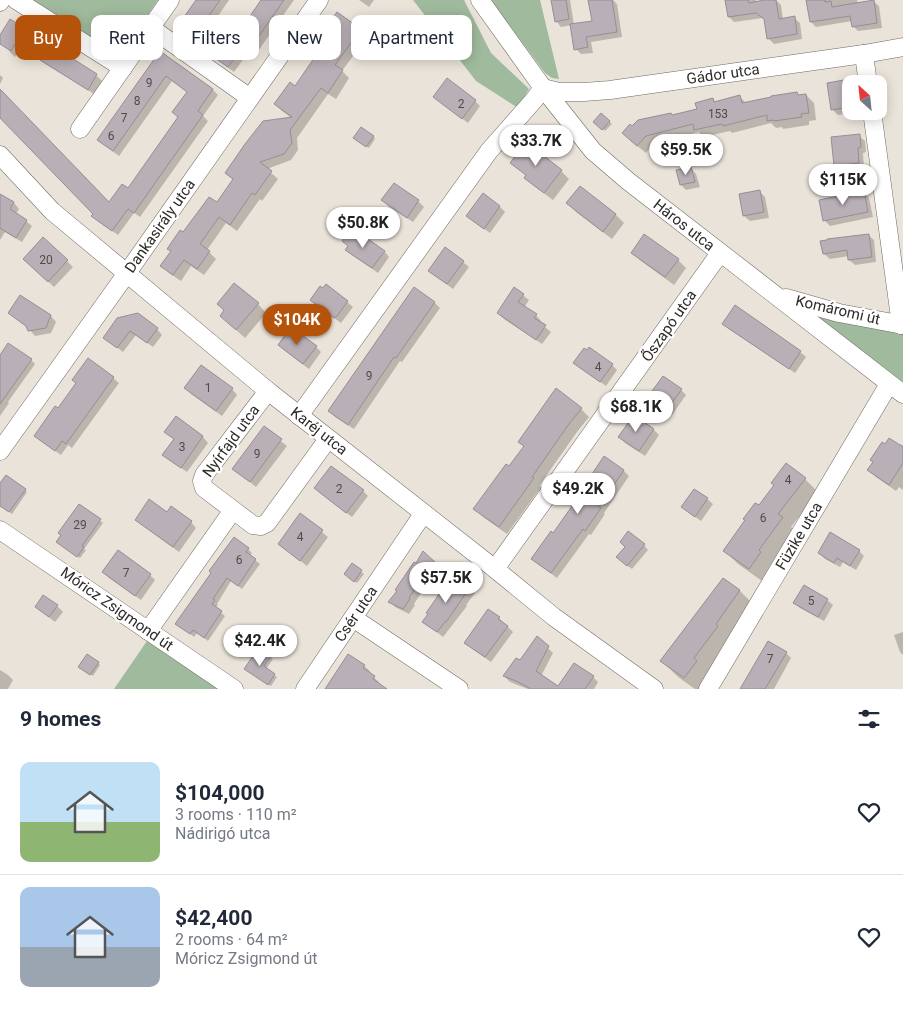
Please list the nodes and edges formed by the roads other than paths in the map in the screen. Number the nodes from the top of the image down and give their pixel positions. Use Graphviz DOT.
graph roads {
  1 [pos="16,0"];
  2 [pos="170,0"];
  3 [pos="319,0"];
  4 [pos="480,0"];
  5 [pos="160,15"];
  6 [pos="163,36"];
  7 [pos="903,47"];
  8 [pos="864,54"];
  9 [pos="129,60"];
  10 [pos="123,68"];
  11 [pos="867,75"];
  12 [pos="543,88"];
  13 [pos="250,98"];
  14 [pos="873,120"];
  15 [pos="80,129"];
  16 [pos="0,155"];
  17 [pos="720,253"];
  18 [pos="127,273"];
  19 [pos="773,294"];
  20 [pos="902,325"];
  21 [pos="896,389"];
  22 [pos="268,391"];
  23 [pos="299,416"];
  24 [pos="328,439"];
  25 [pos="0,451"];
  26 [pos="233,510"];
  27 [pos="423,514"];
  28 [pos="0,530"];
  29 [pos="495,569"];
  30 [pos="353,618"];
  31 [pos="148,631"];
  32 [pos="234,689"];
  33 [pos="305,689"];
  34 [pos="459,689"];
  35 [pos="654,689"];
  36 [pos="708,689"];
  1 -- 10 [label="street"];
  2 -- 5 [label="street"];
  3 -- 13 [label="street, Dankasirály utca"];
  4 -- 12 [label="street, Háros utca"];
  6 -- 13 [label="street"];
  7 -- 8 [label="street, Gádor utca"];
  8 -- 11 [label="street"];
  8 -- 12 [label="street, Gádor utca"];
  9 -- 10 [label="street"];
  10 -- 15 [label="street"];
  12 -- 17 [label="street, Háros utca"];
  12 -- 23 [label="street"];
  13 -- 18 [label="street, Dankasirály utca"];
  14 -- 20 [label="street"];
  16 -- 18 [label="street, Karéj utca"];
  17 -- 19 [label="street, Háros utca"];
  17 -- 29 [label="street, Őszapó utca"];
  18 -- 22 [label="street, Karéj utca"];
  18 -- 25 [label="street, Dankasirály utca"];
  19 -- 20 [label="street, Komáromi út"];
  19 -- 21 [label="street, Háros utca"];
  21 -- 36 [label="street, Füzike utca"];
  22 -- 23 [label="street, Karéj utca"];
  22 -- 26 [label="street, Nyírfajd utca"];
  23 -- 24 [label="street, Karéj utca"];
  24 -- 26 [label="street, Nyírfajd utca"];
  24 -- 27 [label="street, Karéj utca"];
  26 -- 31 [label="street"];
  27 -- 29 [label="street, Karéj utca"];
  27 -- 30 [label="street, Csér utca"];
  28 -- 31 [label="street, Móricz Zsigmond út"];
  29 -- 35 [label="street, Karéj utca"];
  30 -- 33 [label="street, Csér utca"];
  30 -- 34 [label="street"];
  31 -- 32 [label="street, Móricz Zsigmond út"];
}
